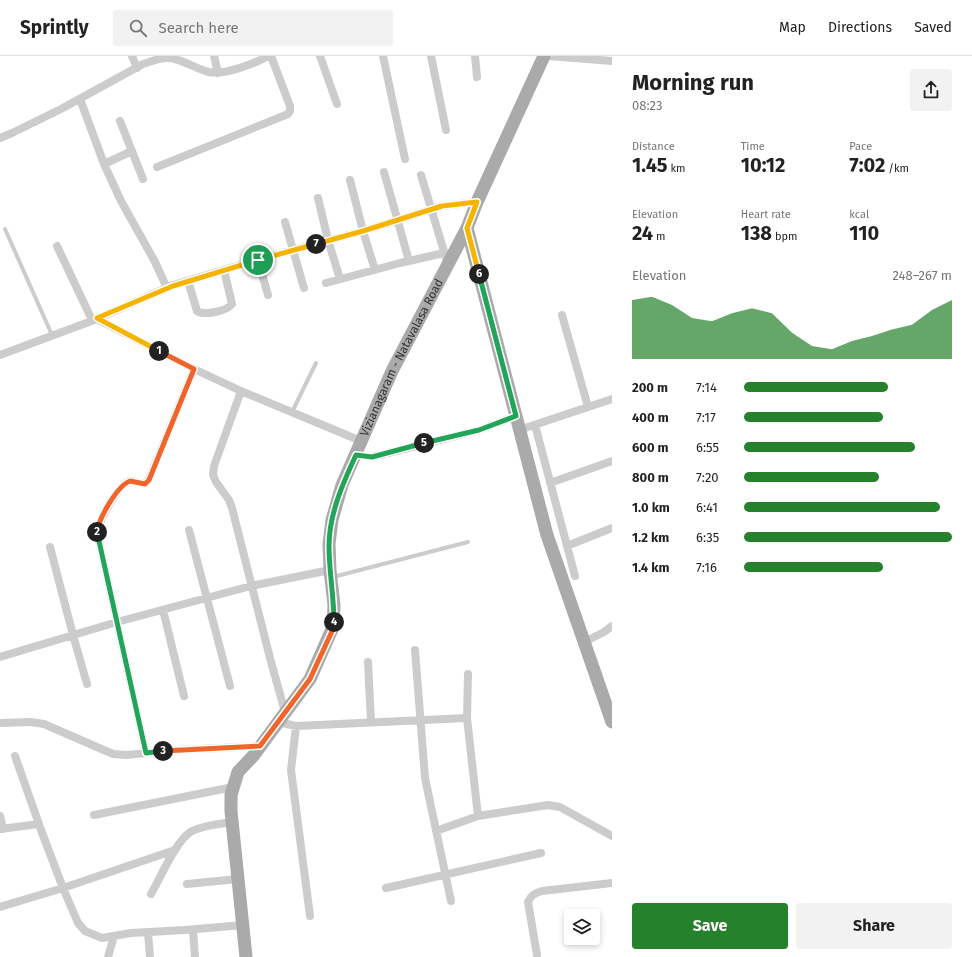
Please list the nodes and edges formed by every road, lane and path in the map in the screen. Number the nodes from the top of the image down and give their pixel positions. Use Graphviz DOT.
graph roads {
  1 [pos="132,56"];
  2 [pos="214,56"];
  3 [pos="270,56"];
  4 [pos="320,56"];
  5 [pos="383,56"];
  6 [pos="431,56"];
  7 [pos="475,56"];
  8 [pos="544,56"];
  9 [pos="548,56"];
  10 [pos="612,61"];
  11 [pos="137,68"];
  12 [pos="218,73"];
  13 [pos="476,76"];
  14 [pos="80,99"];
  15 [pos="337,104"];
  16 [pos="120,121"];
  17 [pos="446,130"];
  18 [pos="0,138"];
  19 [pos="132,151"];
  20 [pos="405,159"];
  21 [pos="104,164"];
  22 [pos="157,167"];
  23 [pos="384,172"];
  24 [pos="422,175"];
  25 [pos="142,179"];
  26 [pos="350,180"];
  27 [pos="318,198"];
  28 [pos="477,202"];
  29 [pos="432,209"];
  30 [pos="397,220"];
  31 [pos="286,222"];
  32 [pos="467,228"];
  33 [pos="6,229"];
  34 [pos="363,231"];
  35 [pos="328,240"];
  36 [pos="57,246"];
  37 [pos="293,250"];
  38 [pos="446,259"];
  39 [pos="258,260"];
  40 [pos="410,261"];
  41 [pos="224,270"];
  42 [pos="375,270"];
  43 [pos="340,279"];
  44 [pos="188,281"];
  45 [pos="326,283"];
  46 [pos="167,288"];
  47 [pos="304,288"];
  48 [pos="268,295"];
  49 [pos="562,315"];
  50 [pos="94,319"];
  51 [pos="52,335"];
  52 [pos="0,355"];
  53 [pos="316,363"];
  54 [pos="194,369"];
  55 [pos="241,391"];
  56 [pos="612,399"];
  57 [pos="588,407"];
  58 [pos="292,412"];
  59 [pos="516,416"];
  60 [pos="535,425"];
  61 [pos="519,430"];
  62 [pos="361,442"];
  63 [pos="356,455"];
  64 [pos="612,461"];
  65 [pos="550,483"];
  66 [pos="612,528"];
  67 [pos="189,530"];
  68 [pos="468,542"];
  69 [pos="567,546"];
  70 [pos="50,548"];
  71 [pos="330,574"];
  72 [pos="574,576"];
  73 [pos="251,586"];
  74 [pos="207,598"];
  75 [pos="164,610"];
  76 [pos="117,622"];
  77 [pos="612,626"];
  78 [pos="604,632"];
  79 [pos="73,635"];
  80 [pos="612,637"];
  81 [pos="584,642"];
  82 [pos="416,650"];
  83 [pos="0,657"];
  84 [pos="368,662"];
  85 [pos="468,674"];
  86 [pos="88,684"];
  87 [pos="230,686"];
  88 [pos="184,696"];
  89 [pos="282,717"];
  90 [pos="467,718"];
  91 [pos="422,720"];
  92 [pos="371,722"];
  93 [pos="612,722"];
  94 [pos="0,723"];
  95 [pos="296,726"];
  96 [pos="260,746"];
  97 [pos="146,753"];
  98 [pos="15,756"];
  99 [pos="233,787"];
  100 [pos="94,815"];
  101 [pos="0,816"];
  102 [pos="478,816"];
  103 [pos="232,822"];
  104 [pos="38,824"];
  105 [pos="2,829"];
  106 [pos="436,830"];
  107 [pos="612,836"];
  108 [pos="175,850"];
  109 [pos="541,853"];
  110 [pos="445,874"];
  111 [pos="238,879"];
  112 [pos="612,883"];
  113 [pos="187,884"];
  114 [pos="63,888"];
  115 [pos="386,888"];
  116 [pos="151,894"];
  117 [pos="451,901"];
  118 [pos="0,907"];
  119 [pos="310,916"];
  120 [pos="243,925"];
  121 [pos="194,930"];
  122 [pos="148,933"];
  123 [pos="114,936"];
  124 [pos="537,956"];
  125 [pos="108,957"];
  126 [pos="150,957"];
  127 [pos="195,957"];
  128 [pos="246,957"];
  1 -- 11 [label="street"];
  2 -- 12 [label="street"];
  3 -- 12 [label="street"];
  3 -- 22 [label="street"];
  4 -- 15 [label="street"];
  5 -- 20 [label="street"];
  6 -- 17 [label="street"];
  7 -- 13 [label="street"];
  8 -- 28 [label="main road, Vizianagaram - Natavalasa Road"];
  9 -- 10 [label="street"];
  11 -- 12 [label="street"];
  11 -- 14 [label="street"];
  14 -- 18 [label="street"];
  14 -- 21 [label="street"];
  16 -- 19 [label="street"];
  19 -- 21 [label="street"];
  19 -- 25 [label="street"];
  21 -- 46 [label="street"];
  23 -- 30 [label="street"];
  24 -- 29 [label="street"];
  26 -- 34 [label="street"];
  27 -- 35 [label="street"];
  28 -- 29 [label="street"];
  28 -- 32 [label="main road, Vizianagaram - Natavalasa Road"];
  29 -- 30 [label="street"];
  29 -- 38 [label="street"];
  30 -- 34 [label="street"];
  30 -- 40 [label="street"];
  31 -- 37 [label="street"];
  32 -- 38 [label="main road, Vizianagaram - Natavalasa Road"];
  32 -- 59 [label="main road"];
  33 -- 51 [label="lane"];
  34 -- 35 [label="street"];
  34 -- 42 [label="street"];
  35 -- 37 [label="street"];
  35 -- 43 [label="street"];
  36 -- 50 [label="street"];
  37 -- 39 [label="street"];
  37 -- 47 [label="street"];
  38 -- 40 [label="street"];
  38 -- 62 [label="main road, Vizianagaram - Natavalasa Road"];
  39 -- 41 [label="street"];
  39 -- 48 [label="street"];
  40 -- 42 [label="street"];
  41 -- 44 [label="street"];
  41 -- 44 [label="street"];
  42 -- 43 [label="street"];
  43 -- 45 [label="street"];
  44 -- 46 [label="street"];
  46 -- 50 [label="street"];
  49 -- 57 [label="street"];
  50 -- 51 [label="street"];
  50 -- 54 [label="street"];
  51 -- 52 [label="street"];
  53 -- 58 [label="lane"];
  54 -- 55 [label="street"];
  54 -- 76 [label="street"];
  55 -- 58 [label="street"];
  55 -- 73 [label="street"];
  56 -- 57 [label="street"];
  57 -- 60 [label="street"];
  58 -- 62 [label="street"];
  59 -- 61 [label="main road"];
  59 -- 63 [label="street"];
  60 -- 61 [label="street"];
  60 -- 65 [label="street"];
  61 -- 81 [label="main road"];
  62 -- 63 [label="main road, Vizianagaram - Natavalasa Road"];
  63 -- 71 [label="main road, Vizianagaram - Natavalasa Road"];
  64 -- 65 [label="street"];
  65 -- 69 [label="street"];
  66 -- 69 [label="street"];
  67 -- 74 [label="street"];
  68 -- 71 [label="lane"];
  69 -- 72 [label="street"];
  70 -- 79 [label="street"];
  71 -- 73 [label="street"];
  71 -- 89 [label="main road, Vizianagaram - Natavalasa Road"];
  73 -- 74 [label="street"];
  73 -- 89 [label="street"];
  74 -- 75 [label="street"];
  74 -- 87 [label="street"];
  75 -- 76 [label="street"];
  75 -- 88 [label="street"];
  76 -- 79 [label="street"];
  76 -- 97 [label="street"];
  77 -- 78 [label="street"];
  78 -- 80 [label="street"];
  78 -- 81 [label="street"];
  79 -- 83 [label="street"];
  79 -- 86 [label="street"];
  81 -- 93 [label="main road"];
  82 -- 91 [label="street"];
  84 -- 92 [label="street"];
  85 -- 90 [label="street"];
  89 -- 95 [label="street"];
  89 -- 96 [label="main road, Vizianagaram - Natavalasa Road"];
  90 -- 91 [label="street"];
  90 -- 102 [label="street"];
  91 -- 92 [label="street"];
  91 -- 106 [label="street"];
  92 -- 95 [label="street"];
  94 -- 97 [label="street"];
  95 -- 119 [label="street"];
  96 -- 97 [label="street"];
  96 -- 99 [label="main road, Vizianagaram - Natavalasa Road"];
  98 -- 104 [label="street"];
  99 -- 100 [label="street"];
  99 -- 103 [label="main road, Vizianagaram - Natavalasa Road"];
  101 -- 105 [label="street"];
  102 -- 106 [label="street"];
  102 -- 107 [label="street"];
  103 -- 108 [label="street"];
  103 -- 111 [label="main road, Vizianagaram - Natavalasa Road"];
  104 -- 105 [label="street"];
  104 -- 114 [label="street"];
  106 -- 110 [label="street"];
  108 -- 114 [label="street"];
  108 -- 116 [label="street"];
  109 -- 110 [label="street"];
  110 -- 115 [label="street"];
  110 -- 117 [label="street"];
  111 -- 113 [label="street"];
  111 -- 120 [label="main road, Vizianagaram - Natavalasa Road"];
  112 -- 124 [label="street"];
  114 -- 118 [label="street"];
  114 -- 123 [label="street"];
  120 -- 121 [label="street"];
  120 -- 128 [label="main road, Vizianagaram - Natavalasa Road"];
  121 -- 122 [label="street"];
  121 -- 127 [label="street"];
  122 -- 123 [label="street"];
  122 -- 126 [label="street"];
  123 -- 125 [label="street"];
}
